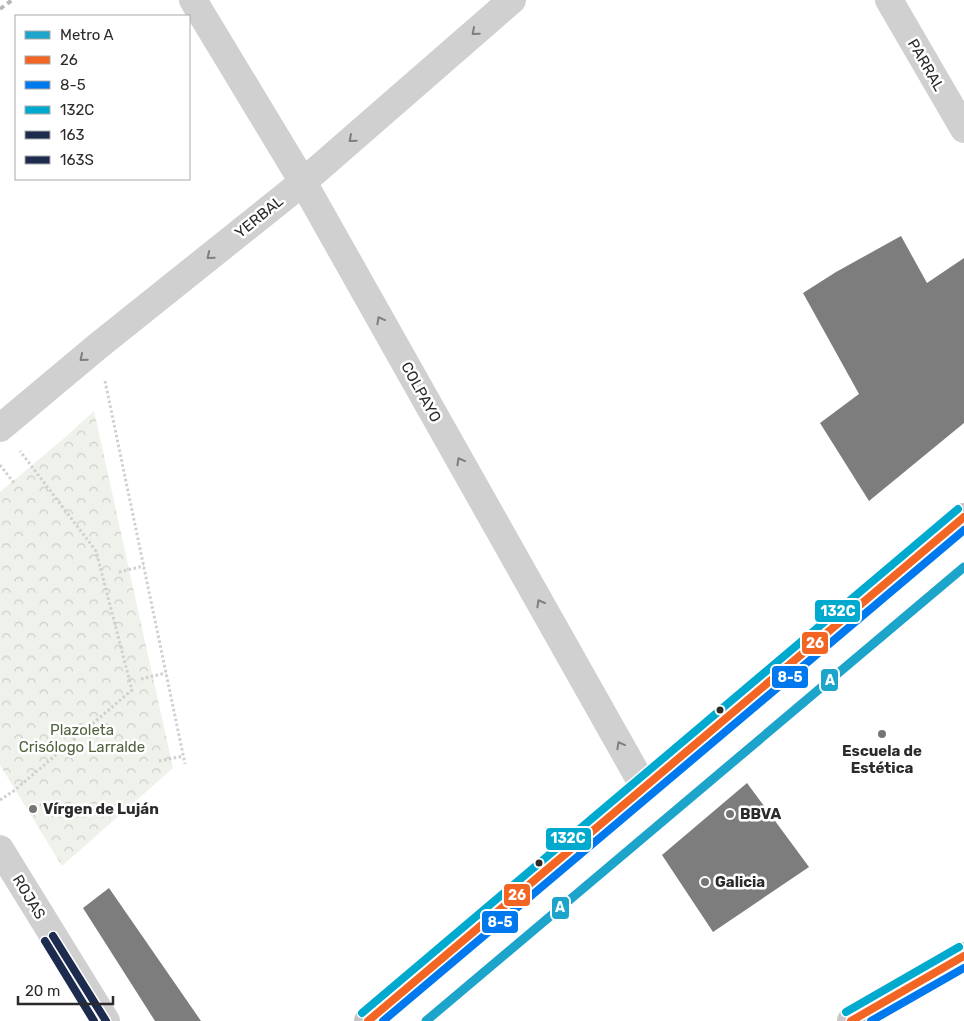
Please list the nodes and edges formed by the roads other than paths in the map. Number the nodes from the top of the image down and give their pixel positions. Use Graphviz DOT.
graph roads {
  1 [pos="193,0"];
  2 [pos="512,0"];
  3 [pos="888,0"];
  4 [pos="964,129"];
  5 [pos="303,182"];
  6 [pos="0,428"];
  7 [pos="964,517"];
  8 [pos="644,787"];
  9 [pos="0,849"];
  10 [pos="964,956"];
  11 [pos="106,1021"];
  12 [pos="368,1021"];
  13 [pos="851,1021"];
  1 -- 5 [label="street, COLPAYO"];
  2 -- 5 [label="street, YERBAL, one-way"];
  3 -- 4 [label="street, PARRAL"];
  5 -- 6 [label="street, YERBAL, one-way"];
  8 -- 5 [label="street, COLPAYO, one-way"];
  7 -- 8 [label="main road"];
  8 -- 12 [label="main road"];
  9 -- 11 [label="street, ROJAS"];
  10 -- 13 [label="street"];
}
